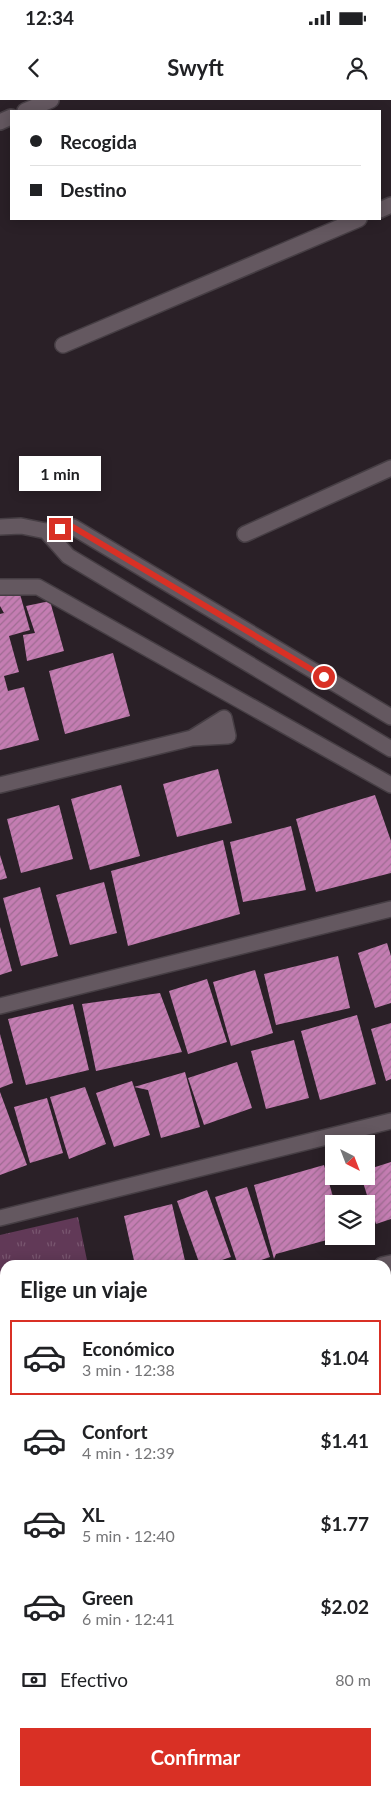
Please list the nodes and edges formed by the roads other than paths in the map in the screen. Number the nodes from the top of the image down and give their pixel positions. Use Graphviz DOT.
graph roads {
  1 [pos="51,100"];
  2 [pos="27,110"];
  3 [pos="357,220"];
  4 [pos="63,345"];
  5 [pos="391,468"];
  6 [pos="0,527"];
  7 [pos="46,531"];
  8 [pos="245,534"];
  9 [pos="0,587"];
  10 [pos="391,717"];
  11 [pos="192,738"];
  12 [pos="391,749"];
  13 [pos="0,785"];
  14 [pos="391,785"];
  15 [pos="391,909"];
  16 [pos="0,1006"];
  17 [pos="391,1121"];
  18 [pos="0,1218"];
  1 -- 2 [label="street"];
  3 -- 4 [label="street"];
  5 -- 8 [label="street"];
  6 -- 7 [label="street"];
  7 -- 10 [label="street"];
  7 -- 12 [label="street"];
  9 -- 14 [label="street"];
  11 -- 13 [label="street"];
  15 -- 16 [label="street"];
  17 -- 18 [label="street"];
}
